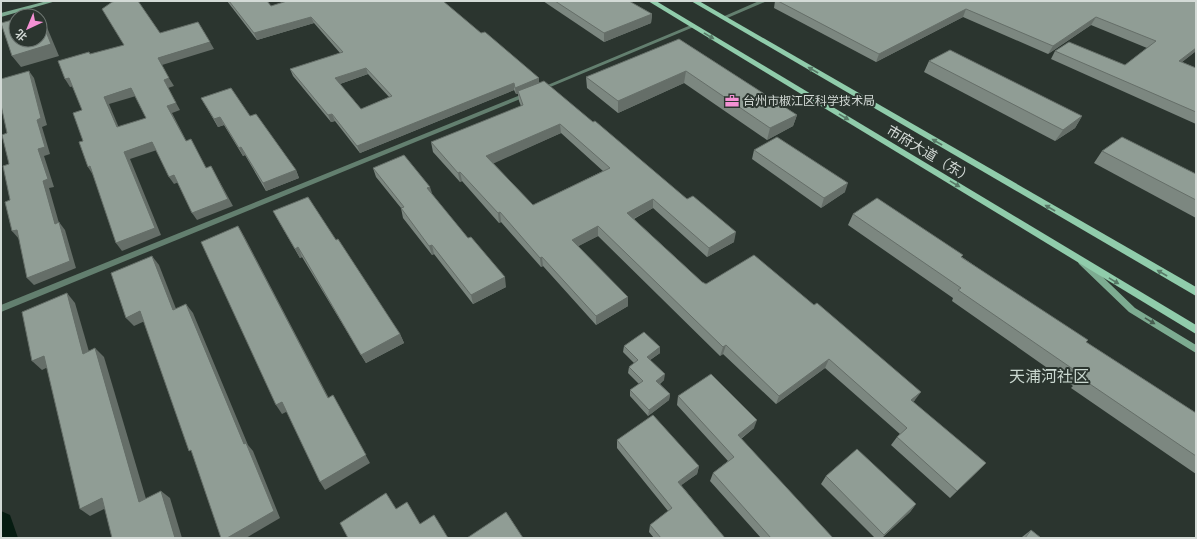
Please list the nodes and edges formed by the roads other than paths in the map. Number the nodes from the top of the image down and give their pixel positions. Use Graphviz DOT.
graph roads {
  1 [pos="53,1"];
  2 [pos="651,1"];
  3 [pos="694,1"];
  4 [pos="764,1"];
  5 [pos="1,15"];
  6 [pos="724,18"];
  7 [pos="693,26"];
  8 [pos="1078,259"];
  9 [pos="1196,292"];
  10 [pos="1,309"];
  11 [pos="1196,330"];
  12 [pos="1196,349"];
  1 -- 5 [label="street"];
  2 -- 7 [label="main road, 市府大道（东）"];
  3 -- 6 [label="main road, 市府大道（东）"];
  4 -- 6 [label="street"];
  9 -- 6 [label="main road, 市府大道（东）, one-way"];
  7 -- 8 [label="main road, 市府大道（东）, one-way"];
  7 -- 10 [label="street"];
  8 -- 11 [label="main road, 市府大道（东）, one-way"];
  8 -- 12 [label="street, one-way"];
}
